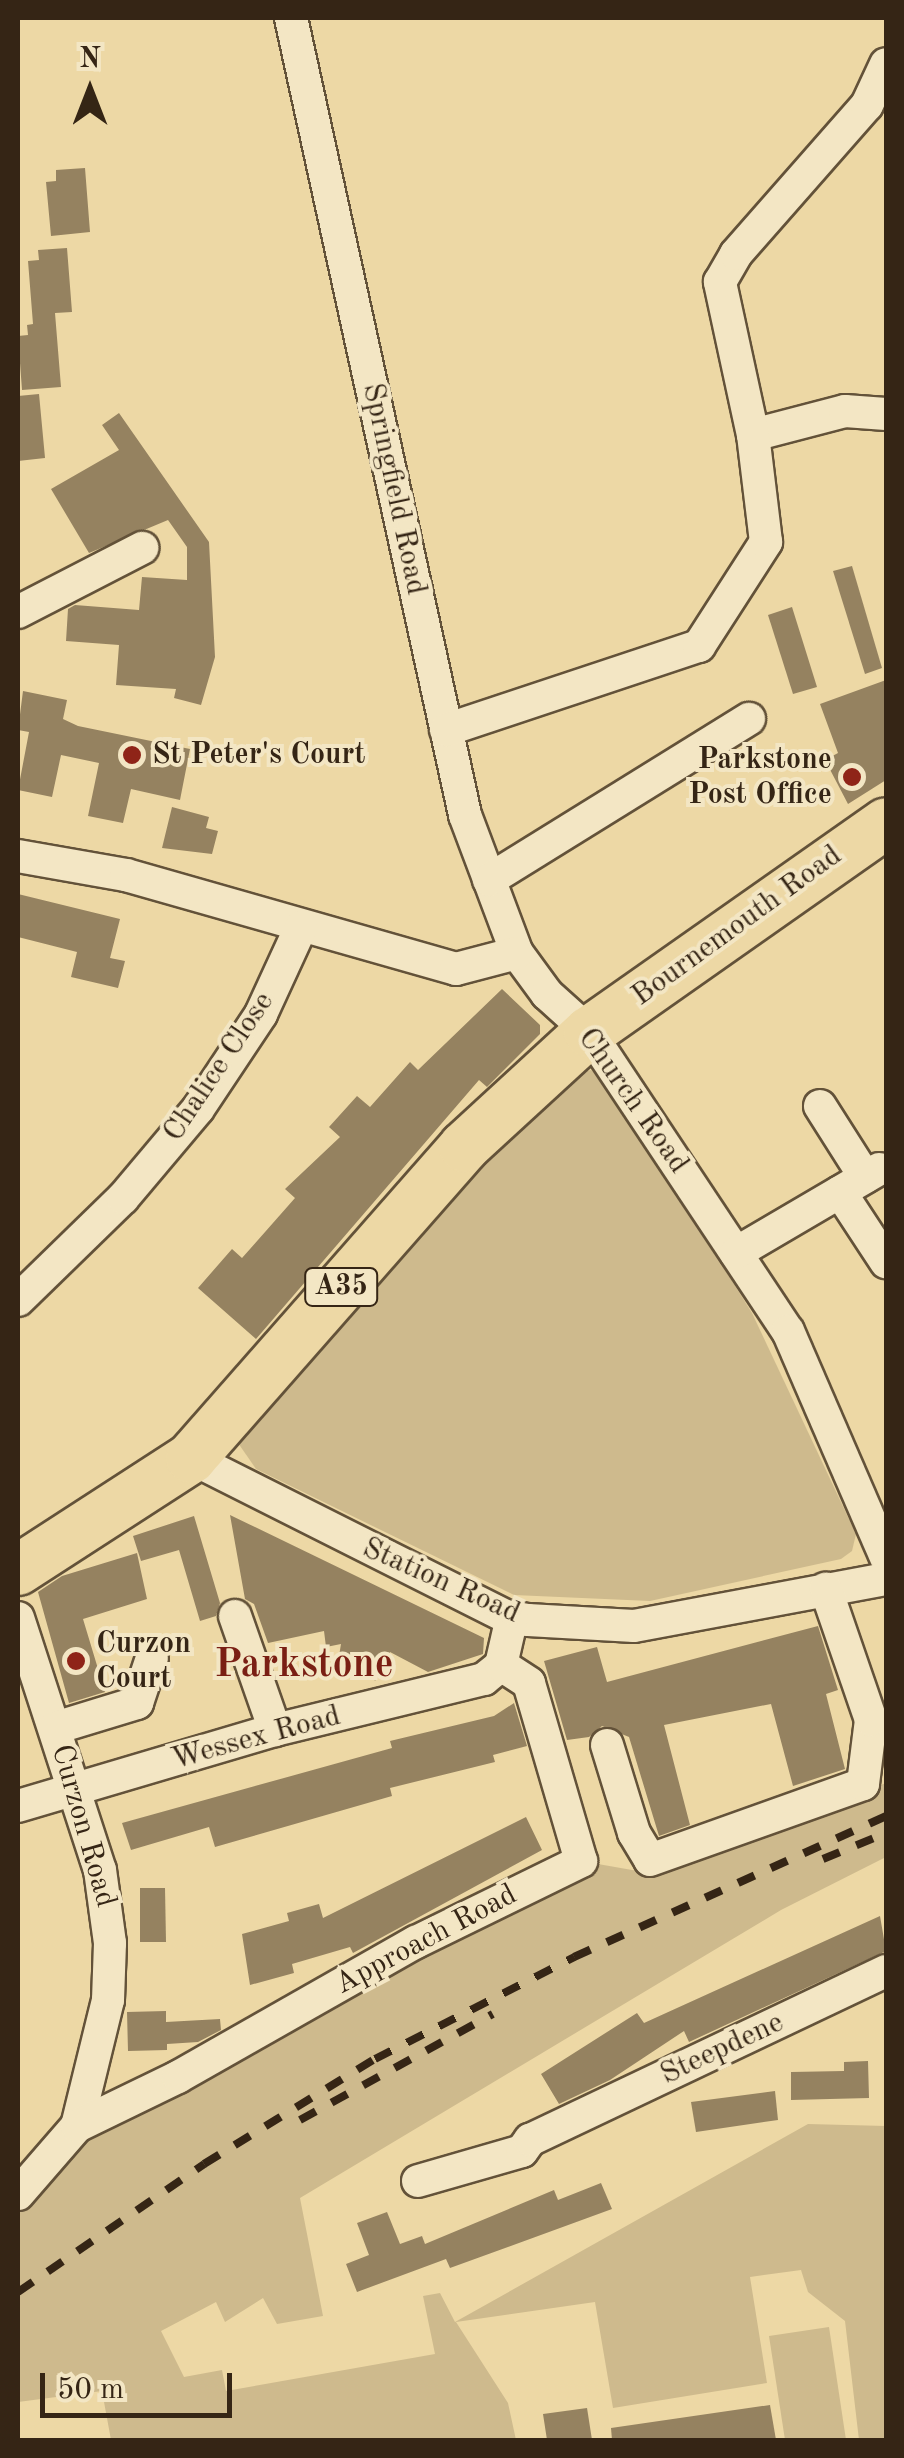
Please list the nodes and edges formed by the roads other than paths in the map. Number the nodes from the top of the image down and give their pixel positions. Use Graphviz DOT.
graph roads {
  1 [pos="291,18"];
  2 [pos="886,64"];
  3 [pos="886,414"];
  4 [pos="753,435"];
  5 [pos="142,548"];
  6 [pos="18,612"];
  7 [pos="749,719"];
  8 [pos="446,730"];
  9 [pos="886,823"];
  10 [pos="18,856"];
  11 [pos="490,880"];
  12 [pos="301,927"];
  13 [pos="517,953"];
  14 [pos="589,1032"];
  15 [pos="820,1106"];
  16 [pos="861,1180"];
  17 [pos="736,1253"];
  18 [pos="886,1262"];
  19 [pos="18,1300"];
  20 [pos="191,1458"];
  21 [pos="886,1558"];
  22 [pos="18,1570"];
  23 [pos="886,1579"];
  24 [pos="826,1589"];
  25 [pos="235,1616"];
  26 [pos="512,1617"];
  27 [pos="18,1618"];
  28 [pos="152,1658"];
  29 [pos="500,1665"];
  30 [pos="50,1713"];
  31 [pos="275,1730"];
  32 [pos="879,1737"];
  33 [pos="607,1745"];
  34 [pos="74,1788"];
  35 [pos="18,1806"];
  36 [pos="886,1971"];
  37 [pos="77,2126"];
  38 [pos="418,2181"];
  39 [pos="18,2194"];
  1 -- 8 [label="street, Springfield Road"];
  2 -- 4 [label="street"];
  3 -- 4 [label="street"];
  4 -- 8 [label="street"];
  5 -- 6 [label="street"];
  7 -- 11 [label="street"];
  8 -- 11 [label="street, Springfield Road"];
  9 -- 14 [label="highway, Bournemouth Road / A35"];
  10 -- 12 [label="street"];
  11 -- 13 [label="street, Springfield Road"];
  12 -- 13 [label="street"];
  12 -- 19 [label="street, Chalice Close"];
  13 -- 14 [label="street, Church Road"];
  14 -- 17 [label="street, Church Road"];
  14 -- 20 [label="highway, A35"];
  15 -- 16 [label="street"];
  16 -- 17 [label="street"];
  16 -- 18 [label="street"];
  17 -- 21 [label="street, Church Road"];
  20 -- 22 [label="highway, A35"];
  20 -- 26 [label="street, Station Road"];
  23 -- 24 [label="street, Station Road"];
  24 -- 26 [label="street, Station Road"];
  24 -- 32 [label="street"];
  25 -- 31 [label="street"];
  26 -- 29 [label="street"];
  27 -- 30 [label="street, Curzon Road"];
  28 -- 30 [label="street"];
  29 -- 31 [label="street, Wessex Road"];
  29 -- 37 [label="street, Approach Road"];
  30 -- 34 [label="street, Curzon Road"];
  31 -- 34 [label="street, Wessex Road"];
  32 -- 33 [label="street"];
  34 -- 35 [label="street, Wessex Road"];
  34 -- 37 [label="street, Curzon Road"];
  36 -- 38 [label="street, Steepdene"];
  37 -- 39 [label="street, Curzon Road"];
}
